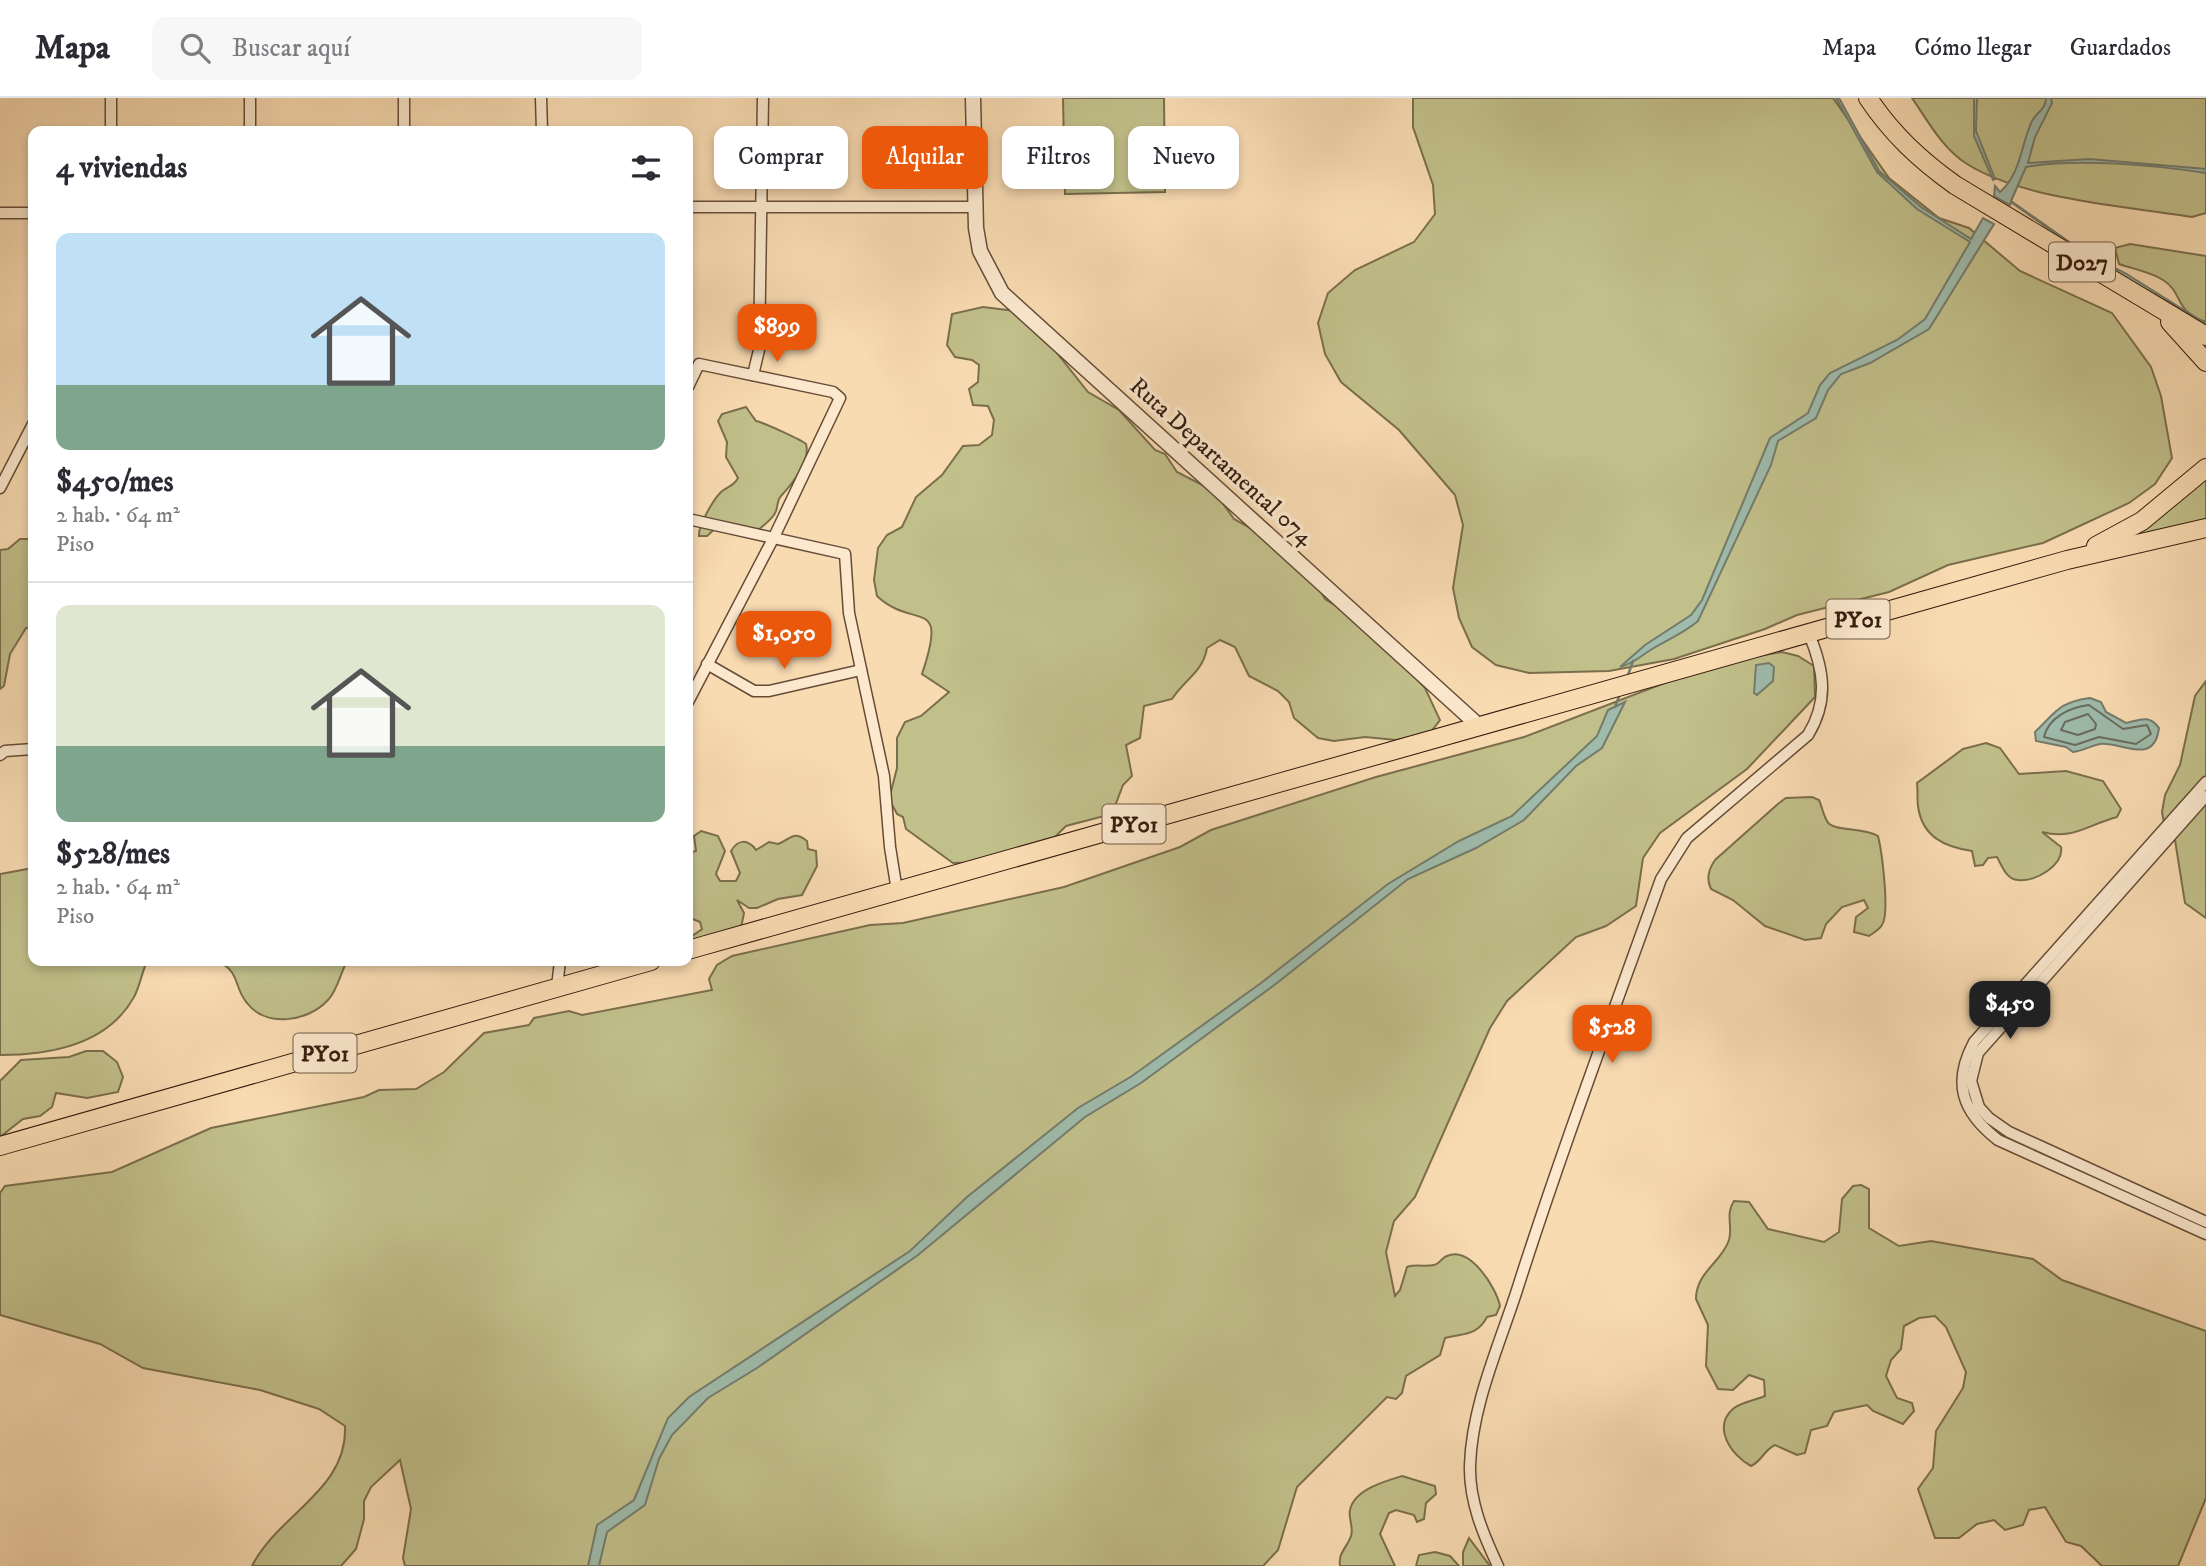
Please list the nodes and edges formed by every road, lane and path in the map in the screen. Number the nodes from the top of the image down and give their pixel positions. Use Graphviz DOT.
graph roads {
  1 [pos="111,98"];
  2 [pos="250,98"];
  3 [pos="404,98"];
  4 [pos="541,98"];
  5 [pos="763,98"];
  6 [pos="973,98"];
  7 [pos="1868,98"];
  8 [pos="111,126"];
  9 [pos="250,126"];
  10 [pos="404,126"];
  11 [pos="541,126"];
  12 [pos="975,206"];
  13 [pos="693,207"];
  14 [pos="764,207"];
  15 [pos="0,213"];
  16 [pos="28,213"];
  17 [pos="2158,309"];
  18 [pos="2206,336"];
  19 [pos="2206,362"];
  20 [pos="753,375"];
  21 [pos="693,376"];
  22 [pos="28,434"];
  23 [pos="2206,458"];
  24 [pos="2206,468"];
  25 [pos="2191,480"];
  26 [pos="0,488"];
  27 [pos="693,520"];
  28 [pos="2206,528"];
  29 [pos="774,537"];
  30 [pos="2067,560"];
  31 [pos="1809,634"];
  32 [pos="707,664"];
  33 [pos="862,670"];
  34 [pos="693,692"];
  35 [pos="1479,726"];
  36 [pos="28,749"];
  37 [pos="0,754"];
  38 [pos="2206,782"];
  39 [pos="2206,796"];
  40 [pos="897,891"];
  41 [pos="693,949"];
  42 [pos="559,966"];
  43 [pos="633,966"];
  44 [pos="557,987"];
  45 [pos="0,1146"];
  46 [pos="2206,1222"];
  47 [pos="2206,1234"];
  48 [pos="1498,1566"];
  1 -- 8 [label="street"];
  2 -- 9 [label="street"];
  3 -- 10 [label="street"];
  4 -- 11 [label="street"];
  5 -- 14 [label="street"];
  6 -- 12 [label="street, Ruta Departamental 074"];
  7 -- 17 [label="main road, D027"];
  12 -- 14 [label="street"];
  12 -- 35 [label="street, Ruta Departamental 074"];
  13 -- 14 [label="street"];
  14 -- 20 [label="street"];
  15 -- 16 [label="street"];
  17 -- 18 [label="main road, D027"];
  17 -- 19 [label="main road, D027"];
  20 -- 21 [label="street"];
  20 -- 29 [label="street"];
  22 -- 26 [label="street"];
  23 -- 25 [label="main road"];
  24 -- 25 [label="main road, PY01"];
  25 -- 30 [label="main road, PY01"];
  27 -- 29 [label="street"];
  28 -- 30 [label="main road, PY01"];
  29 -- 32 [label="street"];
  29 -- 33 [label="street"];
  30 -- 31 [label="main road, PY01"];
  31 -- 35 [label="main road, PY01"];
  31 -- 48 [label="street"];
  32 -- 33 [label="street"];
  32 -- 34 [label="street"];
  33 -- 40 [label="street"];
  35 -- 40 [label="main road, PY01"];
  36 -- 37 [label="street"];
  38 -- 47 [label="street"];
  39 -- 46 [label="street"];
  40 -- 41 [label="main road, PY01"];
  42 -- 44 [label="street"];
  43 -- 44 [label="main road, PY01"];
  44 -- 45 [label="main road, PY01"];
}
